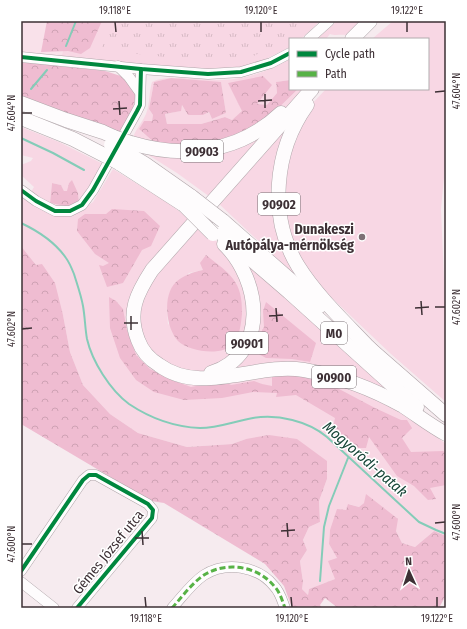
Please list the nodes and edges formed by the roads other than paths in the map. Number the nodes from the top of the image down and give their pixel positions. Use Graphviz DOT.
graph roads {
  1 [pos="329,21"];
  2 [pos="370,21"];
  3 [pos="378,21"];
  4 [pos="310,38"];
  5 [pos="353,38"];
  6 [pos="362,38"];
  7 [pos="289,54"];
  8 [pos="21,57"];
  9 [pos="118,66"];
  10 [pos="141,69"];
  11 [pos="311,90"];
  12 [pos="311,90"];
  13 [pos="312,90"];
  14 [pos="140,91"];
  15 [pos="21,103"];
  16 [pos="21,118"];
  17 [pos="109,151"];
  18 [pos="125,153"];
  19 [pos="21,190"];
  20 [pos="217,228"];
  21 [pos="374,352"];
  22 [pos="181,376"];
  23 [pos="422,408"];
  24 [pos="446,415"];
  25 [pos="446,433"];
  26 [pos="21,571"];
  27 [pos="21,582"];
  28 [pos="54,608"];
  29 [pos="77,608"];
  30 [pos="172,608"];
  31 [pos="285,608"];
  1 -- 4 [label="street"];
  2 -- 5 [label="highway"];
  3 -- 6 [label="highway"];
  7 -- 10 [label="street"];
  8 -- 9 [label="street"];
  9 -- 10 [label="street"];
  9 -- 14 [label="street"];
  10 -- 14 [label="street"];
  11 -- 18 [label="highway, 90903"];
  12 -- 22 [label="highway, 90901"];
  13 -- 21 [label="highway, 90902"];
  14 -- 17 [label="street"];
  15 -- 17 [label="highway"];
  16 -- 17 [label="highway"];
  17 -- 18 [label="highway, bridge"];
  17 -- 18 [label="highway, 90903, bridge"];
  17 -- 19 [label="street"];
  18 -- 20 [label="highway, 90901, bridge"];
  20 -- 21 [label="highway, M0"];
  20 -- 22 [label="highway, 90901"];
  20 -- 23 [label="highway, M0"];
  21 -- 23 [label="highway, M0"];
  22 -- 23 [label="highway, 90900"];
  23 -- 24 [label="highway, M0"];
  23 -- 25 [label="highway, 90900"];
  26 -- 29 [label="street, Gémes József utca"];
  27 -- 28 [label="street"];
  30 -- 31 [label="street"];
}
